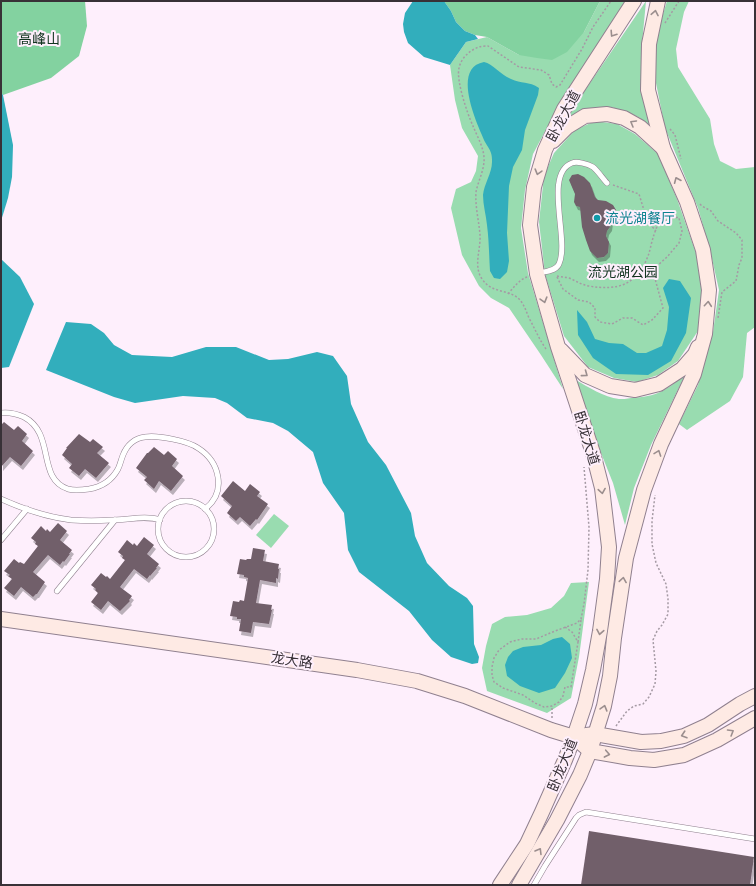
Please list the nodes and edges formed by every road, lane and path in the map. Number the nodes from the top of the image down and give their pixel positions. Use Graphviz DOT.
graph roads {
  1 [pos="634,1"];
  2 [pos="658,1"];
  3 [pos="663,148"];
  4 [pos="545,150"];
  5 [pos="607,184"];
  6 [pos="656,231"];
  7 [pos="552,270"];
  8 [pos="537,274"];
  9 [pos="557,277"];
  10 [pos="508,294"];
  11 [pos="705,334"];
  12 [pos="558,347"];
  13 [pos="1,413"];
  14 [pos="1,499"];
  15 [pos="26,509"];
  16 [pos="205,509"];
  17 [pos="115,520"];
  18 [pos="160,520"];
  19 [pos="1,540"];
  20 [pos="57,591"];
  21 [pos="1,619"];
  22 [pos="581,619"];
  23 [pos="578,642"];
  24 [pos="755,696"];
  25 [pos="755,718"];
  26 [pos="595,734"];
  27 [pos="574,737"];
  28 [pos="590,751"];
  29 [pos="755,839"];
  30 [pos="500,885"];
  31 [pos="519,885"];
  32 [pos="534,885"];
  1 -- 4 [label="main road, 卧龙大道, one-way"];
  3 -- 2 [label="main road, 卧龙大道, one-way"];
  3 -- 4 [label="main road, one-way"];
  11 -- 3 [label="main road, 卧龙大道, one-way"];
  4 -- 8 [label="main road, 卧龙大道, one-way"];
  5 -- 6 [label="path"];
  5 -- 7 [label="lane"];
  6 -- 9 [label="path"];
  6 -- 9 [label="path"];
  7 -- 8 [label="lane"];
  7 -- 9 [label="path"];
  8 -- 10 [label="path"];
  8 -- 12 [label="main road, 卧龙大道, one-way"];
  12 -- 11 [label="main road, one-way"];
  26 -- 11 [label="main road, 卧龙大道, one-way"];
  12 -- 27 [label="main road, 卧龙大道, one-way"];
  13 -- 16 [label="lane"];
  14 -- 15 [label="lane"];
  15 -- 17 [label="lane"];
  15 -- 19 [label="lane"];
  16 -- 18 [label="lane"];
  16 -- 18 [label="lane"];
  17 -- 18 [label="lane"];
  17 -- 20 [label="lane"];
  21 -- 27 [label="main road, 龙大路"];
  22 -- 23 [label="path"];
  23 -- 23 [label="path"];
  24 -- 26 [label="main road, one-way"];
  28 -- 25 [label="main road, one-way"];
  26 -- 27 [label="main road"];
  26 -- 28 [label="main road, 卧龙大道"];
  27 -- 28 [label="main road"];
  27 -- 30 [label="main road, 卧龙大道"];
  31 -- 28 [label="main road, 卧龙大道, one-way"];
  29 -- 32 [label="lane"];
}
